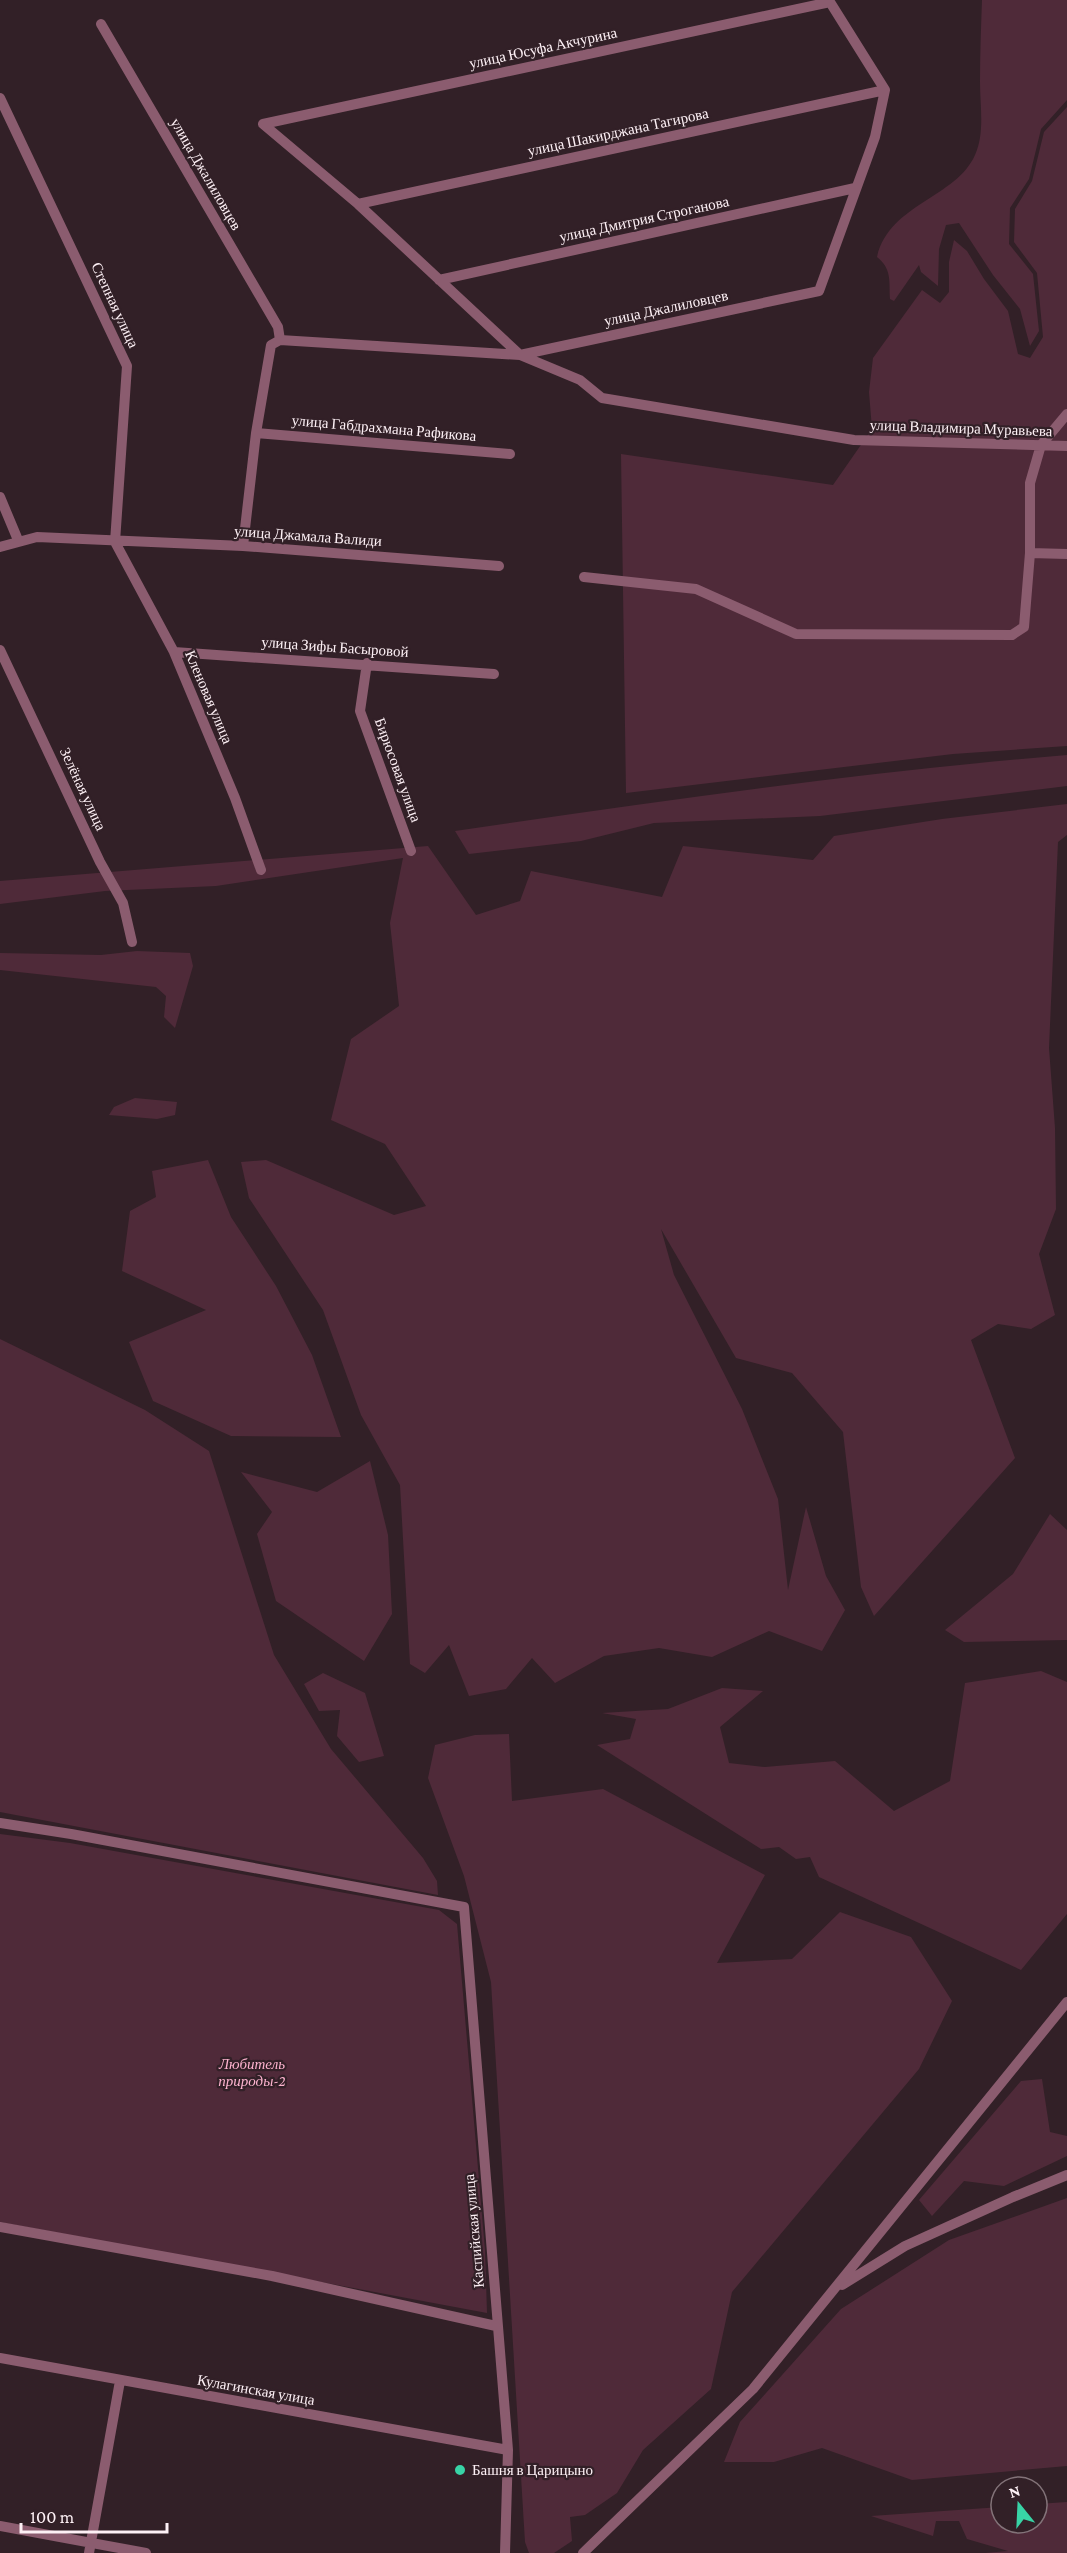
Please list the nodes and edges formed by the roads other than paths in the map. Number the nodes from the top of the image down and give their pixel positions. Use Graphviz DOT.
graph roads {
  1 [pos="101,24"];
  2 [pos="885,90"];
  3 [pos="0,98"];
  4 [pos="855,188"];
  5 [pos="358,204"];
  6 [pos="439,280"];
  7 [pos="280,340"];
  8 [pos="520,355"];
  9 [pos="1067,414"];
  10 [pos="256,433"];
  11 [pos="1041,445"];
  12 [pos="1067,446"];
  13 [pos="510,454"];
  14 [pos="0,497"];
  15 [pos="18,540"];
  16 [pos="115,542"];
  17 [pos="243,546"];
  18 [pos="0,547"];
  19 [pos="1030,553"];
  20 [pos="1067,554"];
  21 [pos="499,566"];
  22 [pos="584,577"];
  23 [pos="0,650"];
  24 [pos="174,652"];
  25 [pos="368,663"];
  26 [pos="494,674"];
  27 [pos="411,851"];
  28 [pos="261,870"];
  29 [pos="132,942"];
  30 [pos="0,1823"];
  31 [pos="1067,2002"];
  32 [pos="1067,2175"];
  33 [pos="0,2227"];
  34 [pos="834,2290"];
  35 [pos="496,2326"];
  36 [pos="0,2358"];
  37 [pos="120,2381"];
  38 [pos="508,2450"];
  39 [pos="0,2526"];
  40 [pos="89,2548"];
  41 [pos="146,2553"];
  42 [pos="505,2553"];
  43 [pos="583,2553"];
  1 -- 7 [label="street, улица Джалиловцев"];
  2 -- 4 [label="street"];
  2 -- 5 [label="street, улица Шакирджана Тагирова"];
  2 -- 5 [label="street, улица Юсуфа Акчурина"];
  3 -- 16 [label="street, Степная улица"];
  4 -- 6 [label="street, улица Дмитрия Строганова"];
  4 -- 8 [label="street, улица Джалиловцев"];
  5 -- 6 [label="street"];
  6 -- 8 [label="street"];
  7 -- 8 [label="street"];
  7 -- 10 [label="street"];
  8 -- 11 [label="street, улица Владимира Муравьева"];
  9 -- 11 [label="street"];
  10 -- 13 [label="street, улица Габдрахмана Рафикова"];
  10 -- 17 [label="street"];
  11 -- 12 [label="street, улица Владимира Муравьева"];
  11 -- 19 [label="street"];
  14 -- 15 [label="street"];
  15 -- 16 [label="street, улица Джамала Валиди"];
  15 -- 18 [label="street, улица Джамала Валиди"];
  16 -- 17 [label="street, улица Джамала Валиди"];
  16 -- 24 [label="street, Кленовая улица"];
  17 -- 21 [label="street, улица Джамала Валиди"];
  19 -- 20 [label="street"];
  19 -- 22 [label="street"];
  23 -- 29 [label="street, Зелёная улица"];
  24 -- 25 [label="street, улица Зифы Басыровой"];
  24 -- 28 [label="street, Кленовая улица"];
  25 -- 26 [label="street, улица Зифы Басыровой"];
  25 -- 27 [label="street, Бирюсовая улица"];
  30 -- 35 [label="street, Каспийская улица"];
  31 -- 34 [label="street"];
  32 -- 34 [label="street"];
  33 -- 35 [label="street"];
  34 -- 43 [label="street"];
  35 -- 38 [label="street, Каспийская улица"];
  36 -- 37 [label="street, Кулагинская улица"];
  37 -- 38 [label="street, Кулагинская улица"];
  37 -- 40 [label="street"];
  38 -- 42 [label="street, Каспийская улица"];
  39 -- 40 [label="street"];
  40 -- 41 [label="street"];
}
